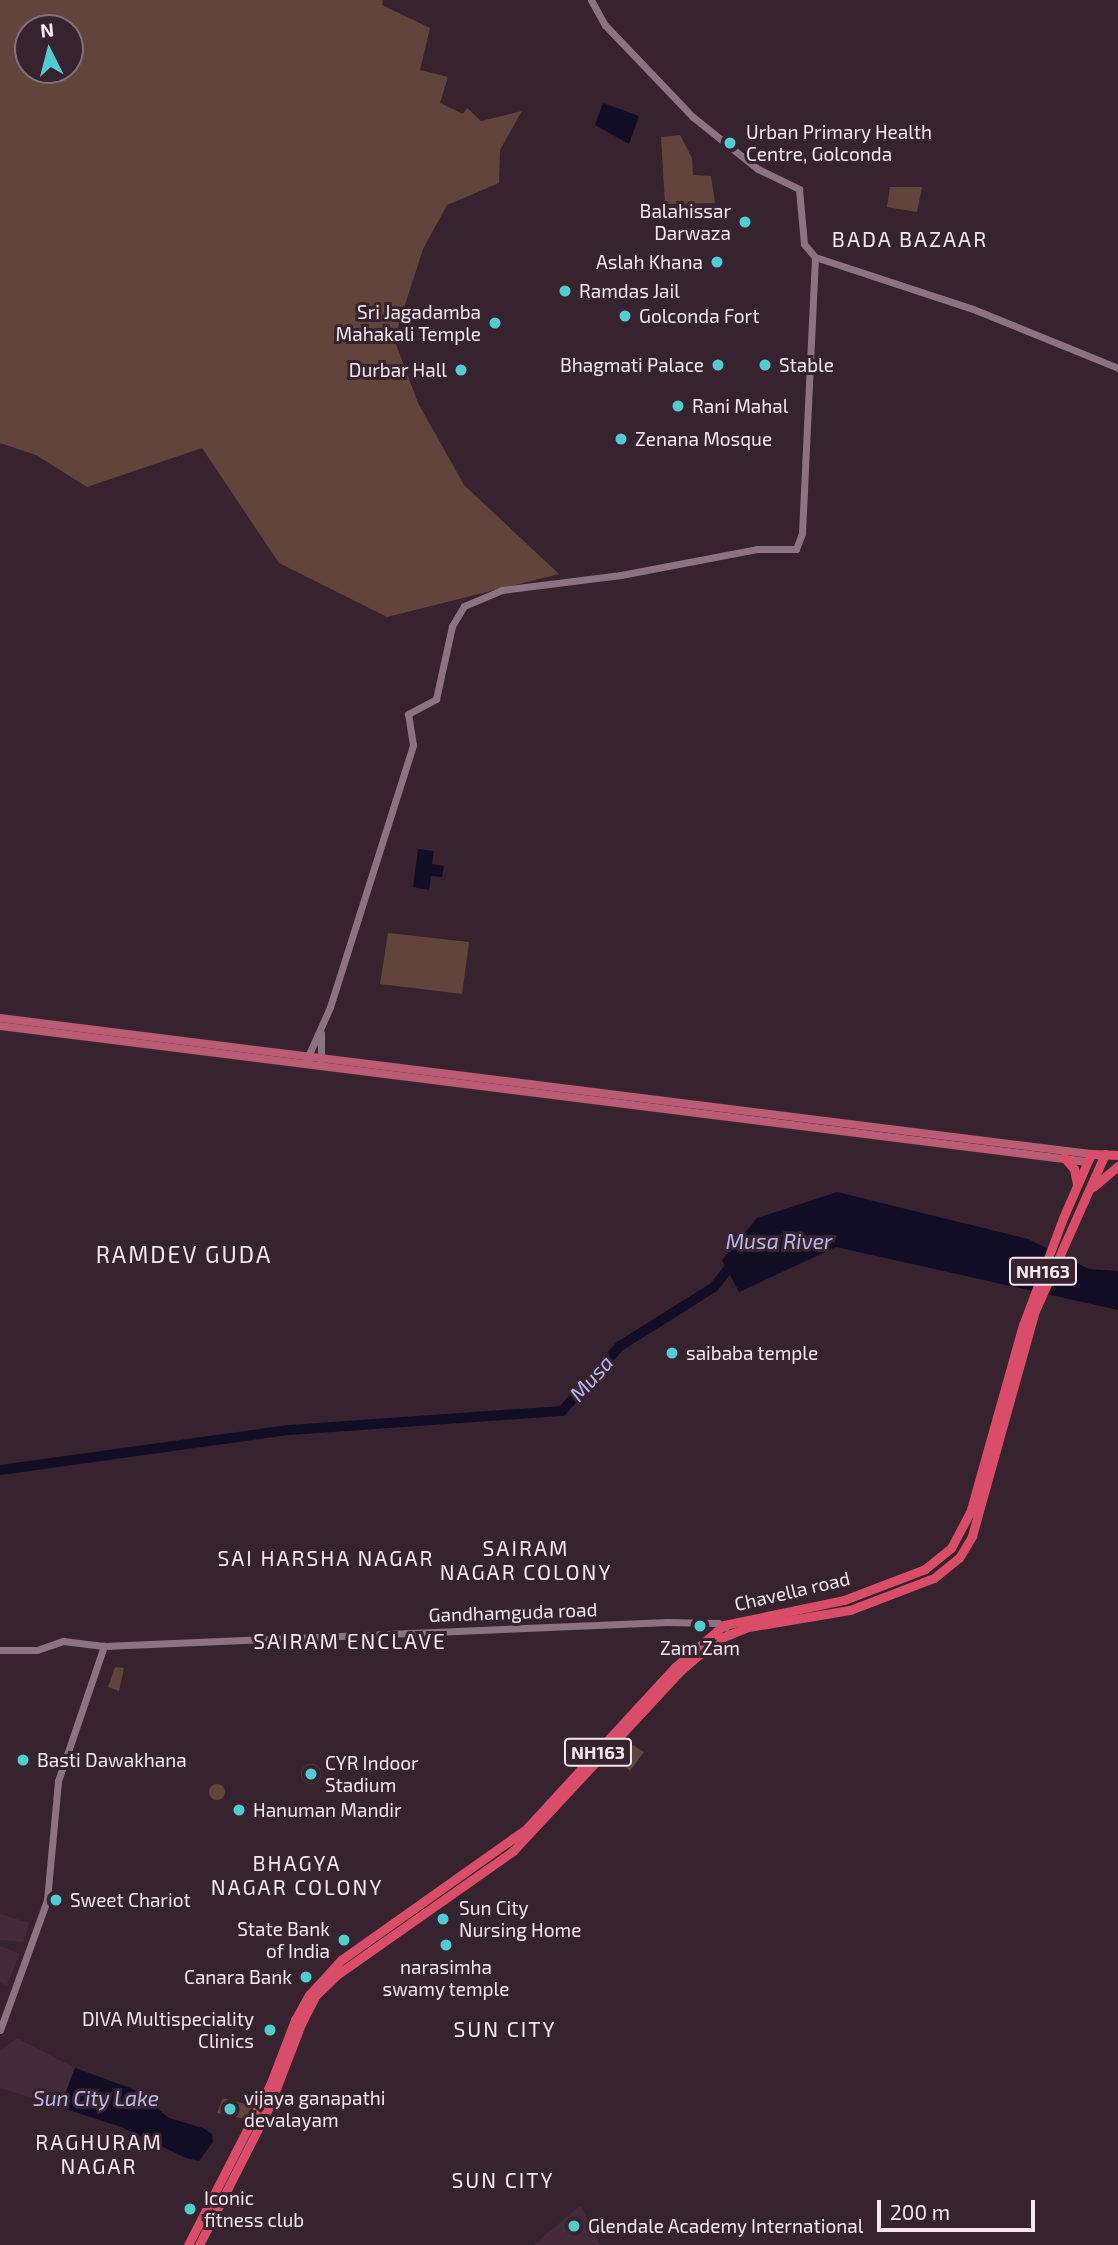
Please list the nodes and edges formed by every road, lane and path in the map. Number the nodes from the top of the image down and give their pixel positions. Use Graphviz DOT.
graph roads {
  1 [pos="591,0"];
  2 [pos="815,257"];
  3 [pos="1118,368"];
  4 [pos="0,1018"];
  5 [pos="0,1026"];
  6 [pos="321,1033"];
  7 [pos="307,1058"];
  8 [pos="321,1061"];
  9 [pos="1118,1155"];
  10 [pos="1064,1157"];
  11 [pos="1095,1161"];
  12 [pos="1118,1164"];
  13 [pos="1077,1186"];
  14 [pos="1089,1191"];
  15 [pos="1027,1326"];
  16 [pos="724,1625"];
  17 [pos="731,1634"];
  18 [pos="104,1646"];
  19 [pos="0,1650"];
  20 [pos="0,2030"];
  21 [pos="188,2245"];
  22 [pos="199,2245"];
  1 -- 2 [label="street"];
  2 -- 3 [label="street"];
  2 -- 6 [label="street"];
  4 -- 7 [label="main road"];
  5 -- 7 [label="main road"];
  6 -- 7 [label="street"];
  6 -- 8 [label="street"];
  7 -- 8 [label="main road"];
  8 -- 10 [label="main road"];
  8 -- 11 [label="main road"];
  9 -- 11 [label="highway"];
  10 -- 11 [label="main road"];
  10 -- 13 [label="highway"];
  11 -- 12 [label="highway"];
  11 -- 13 [label="highway, Chavella road / NH163"];
  11 -- 14 [label="highway, NH163"];
  12 -- 14 [label="highway, NH163"];
  13 -- 15 [label="highway, Chavella road / NH163"];
  14 -- 15 [label="highway, NH163"];
  15 -- 16 [label="highway, Chavella road / NH163"];
  15 -- 17 [label="highway, Chavella road / NH163"];
  16 -- 17 [label="street"];
  16 -- 18 [label="street, Gandhamguda road"];
  16 -- 21 [label="highway, Chavella road / NH163"];
  17 -- 22 [label="highway, Chavella road / NH163"];
  18 -- 19 [label="street, Gandhamguda road"];
  18 -- 20 [label="street"];
}
